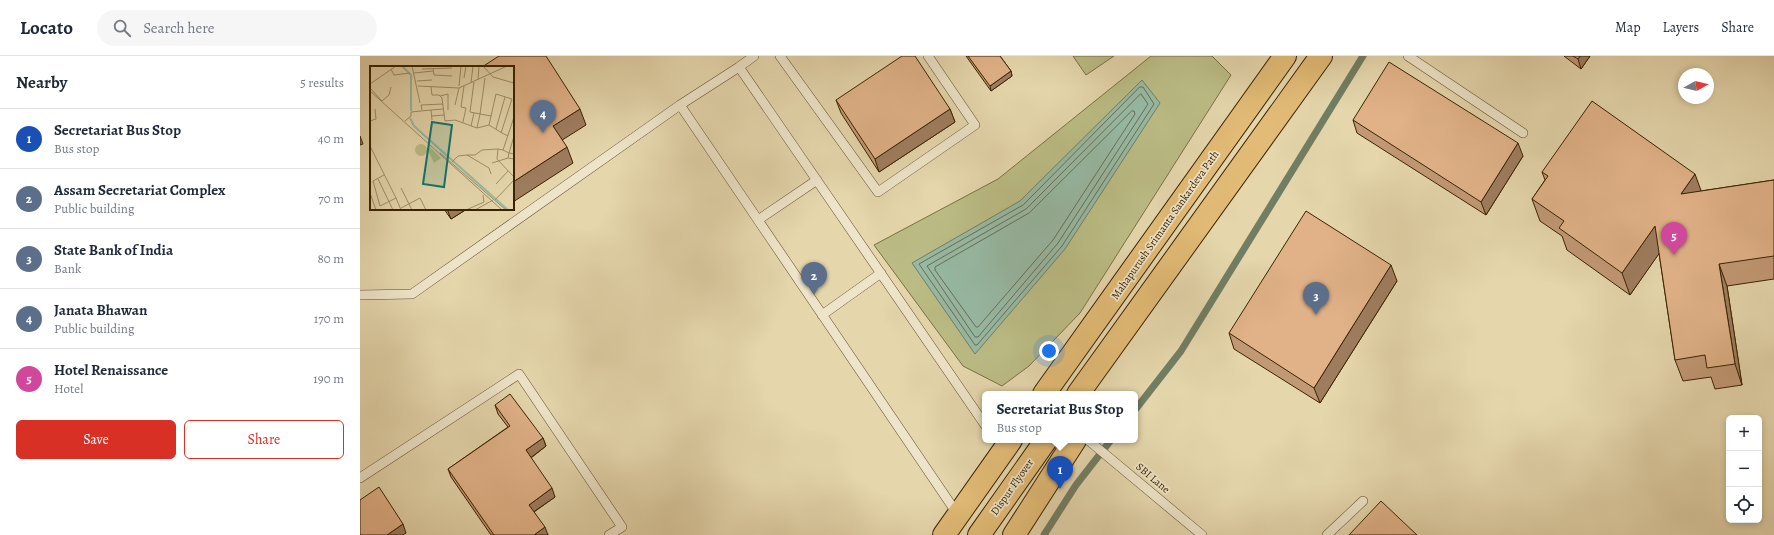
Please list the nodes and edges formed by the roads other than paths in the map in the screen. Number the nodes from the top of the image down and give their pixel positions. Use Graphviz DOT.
graph roads {
  1 [pos="754,56"];
  2 [pos="780,56"];
  3 [pos="928,56"];
  4 [pos="1285,56"];
  5 [pos="1321,56"];
  6 [pos="1408,56"];
  7 [pos="739,67"];
  8 [pos="680,105"];
  9 [pos="1523,133"];
  10 [pos="817,180"];
  11 [pos="758,220"];
  12 [pos="881,273"];
  13 [pos="360,295"];
  14 [pos="822,315"];
  15 [pos="1097,366"];
  16 [pos="1046,391"];
  17 [pos="1080,391"];
  18 [pos="1094,391"];
  19 [pos="982,421"];
  20 [pos="1044,443"];
  21 [pos="1085,443"];
  22 [pos="1087,443"];
  23 [pos="1003,444"];
  24 [pos="360,478"];
  25 [pos="1363,501"];
  26 [pos="958,515"];
  27 [pos="609,535"];
  28 [pos="944,535"];
  29 [pos="979,535"];
  30 [pos="1014,535"];
  31 [pos="1202,535"];
  32 [pos="1327,535"];
  1 -- 7 [label="lane"];
  2 -- 3 [label="lane"];
  4 -- 16 [label="main road, Mahapurush Srimanta Sankardeva Path"];
  5 -- 15 [label="main road"];
  6 -- 9 [label="lane"];
  7 -- 8 [label="lane"];
  7 -- 10 [label="lane"];
  8 -- 11 [label="lane"];
  8 -- 13 [label="lane"];
  10 -- 11 [label="lane"];
  10 -- 12 [label="lane"];
  11 -- 14 [label="lane"];
  12 -- 14 [label="lane"];
  12 -- 19 [label="lane"];
  14 -- 26 [label="lane"];
  15 -- 17 [label="main road"];
  15 -- 18 [label="main road"];
  20 -- 29 [label="main road, Dispur Flyover"];
  21 -- 30 [label="main road"];
  22 -- 31 [label="lane, SBI Lane"];
  23 -- 26 [label="main road"];
  24 -- 27 [label="lane"];
  25 -- 32 [label="lane"];
  26 -- 28 [label="main road"];
}
